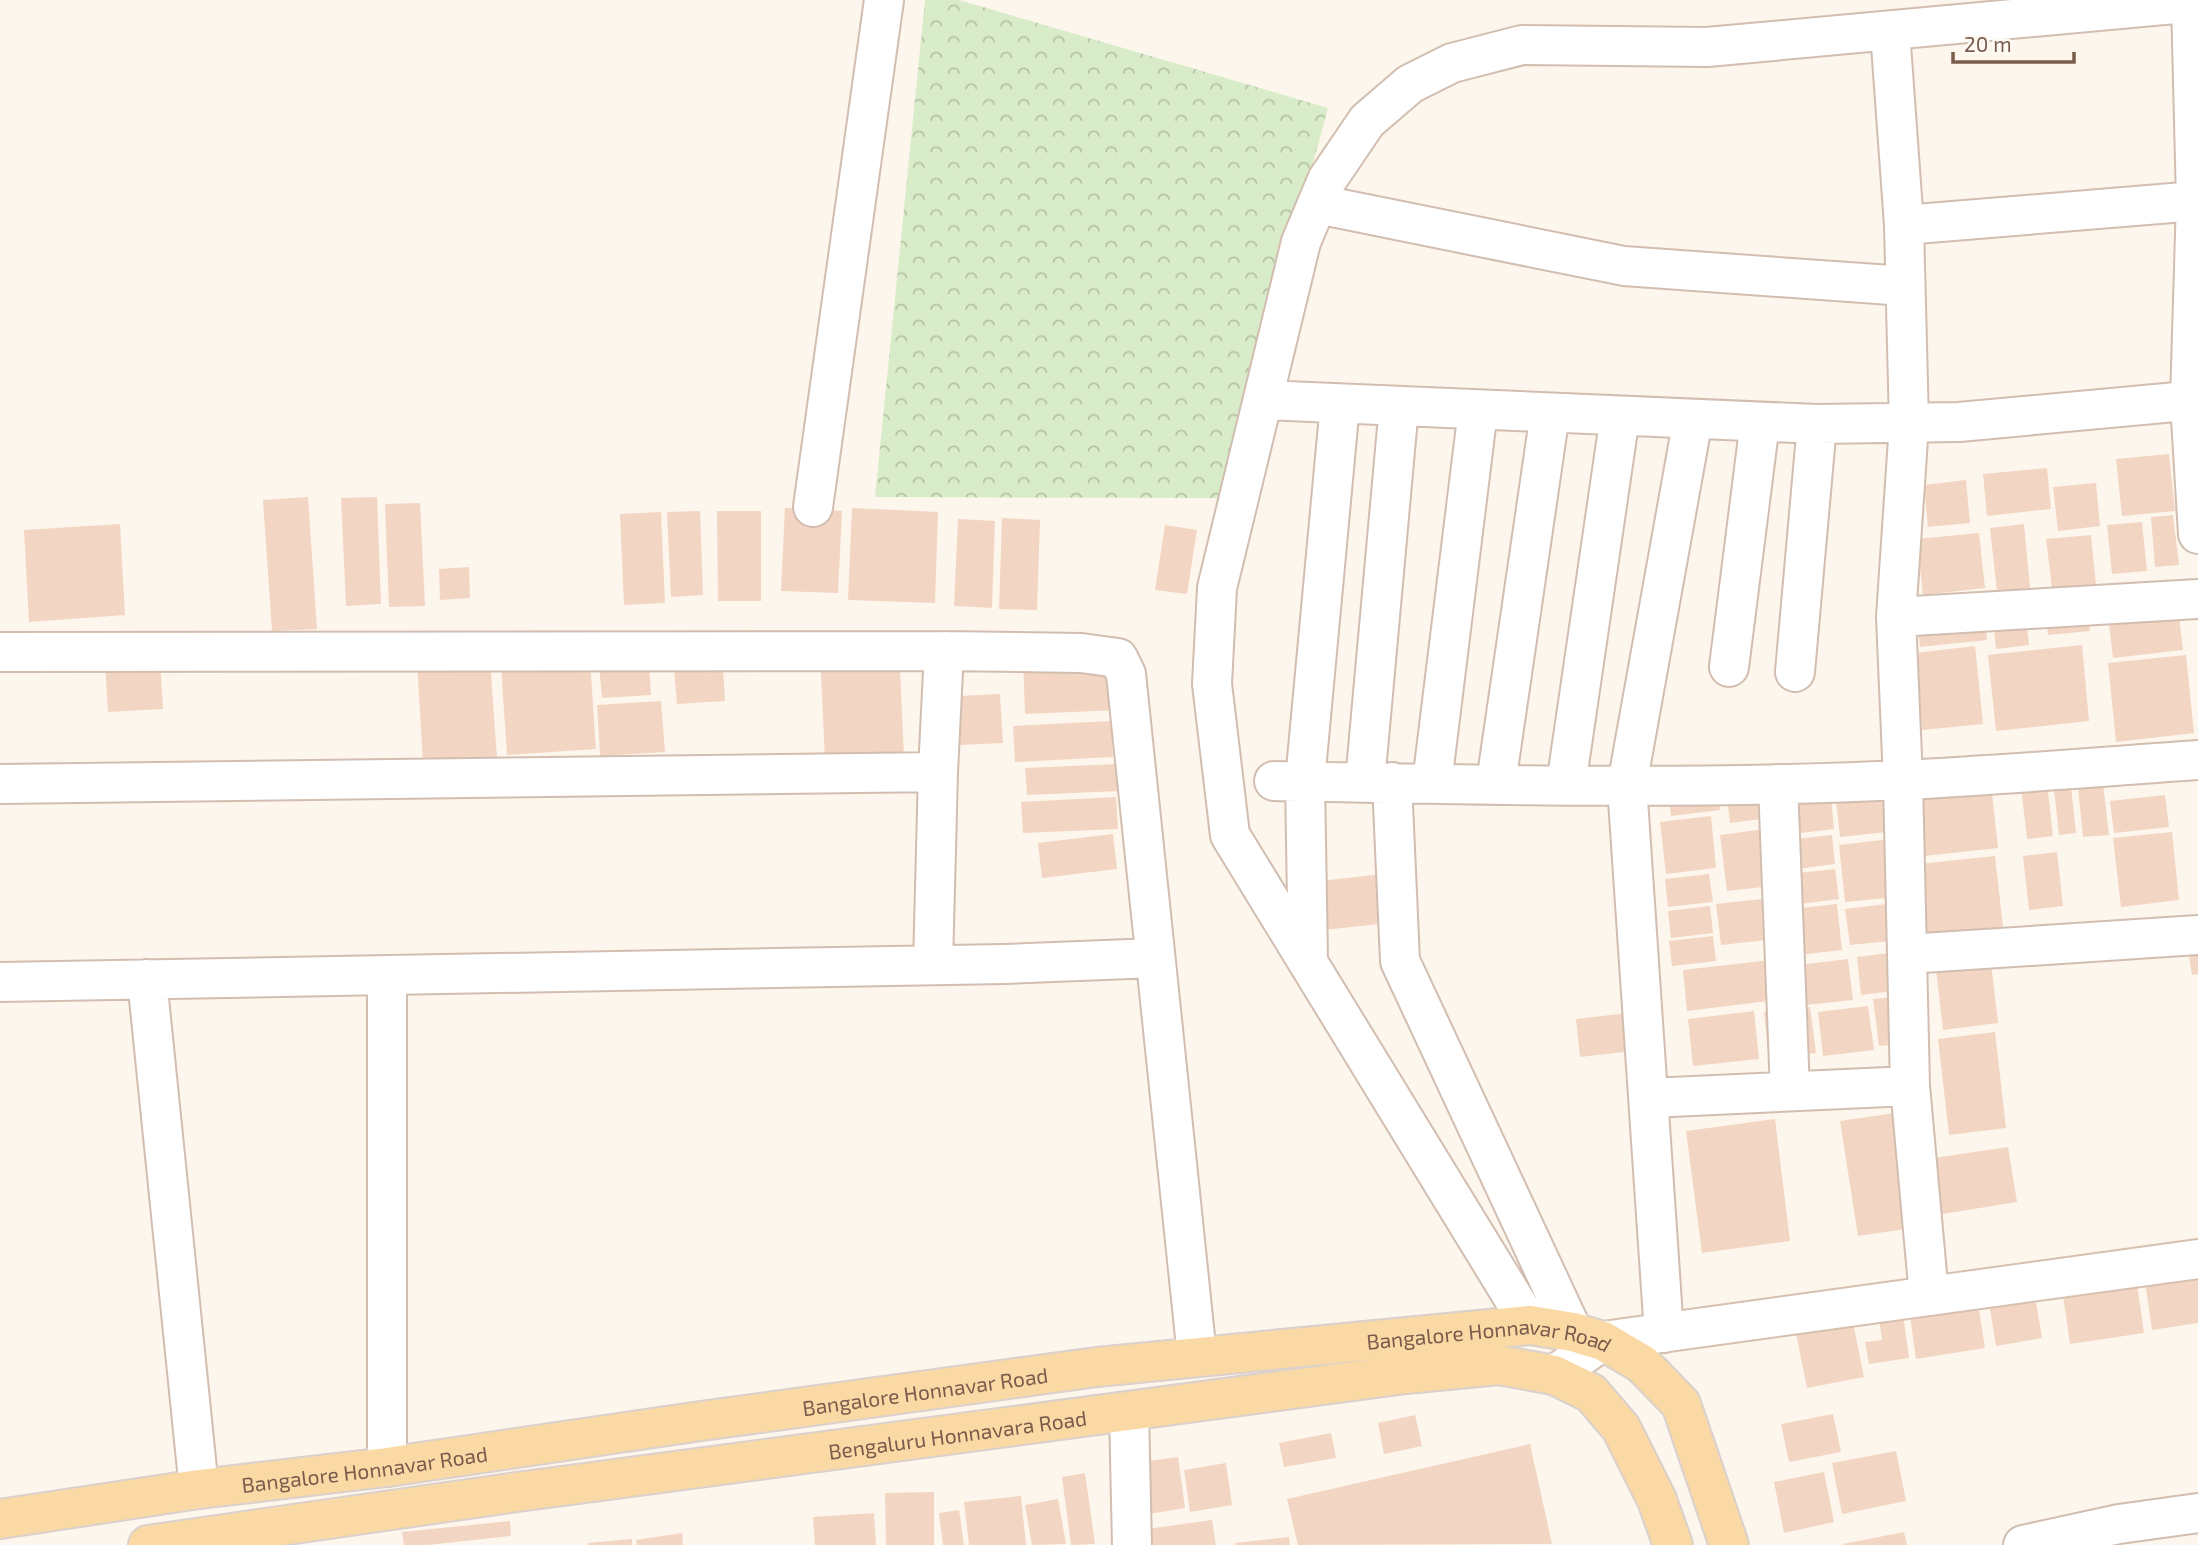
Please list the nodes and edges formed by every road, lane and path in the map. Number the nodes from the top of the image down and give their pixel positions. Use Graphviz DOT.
graph roads {
  1 [pos="884,0"];
  2 [pos="2193,2"];
  3 [pos="1890,30"];
  4 [pos="2196,201"];
  5 [pos="1317,204"];
  6 [pos="1904,225"];
  7 [pos="1905,286"];
  8 [pos="1264,400"];
  9 [pos="2194,400"];
  10 [pos="1340,404"];
  11 [pos="1399,406"];
  12 [pos="1478,410"];
  13 [pos="1549,413"];
  14 [pos="1620,416"];
  15 [pos="1693,419"];
  16 [pos="1760,422"];
  17 [pos="1817,424"];
  18 [pos="1909,424"];
  19 [pos="813,507"];
  20 [pos="2198,534"];
  21 [pos="2198,599"];
  22 [pos="1896,617"];
  23 [pos="944,651"];
  24 [pos="0,652"];
  25 [pos="1729,667"];
  26 [pos="1795,672"];
  27 [pos="2198,760"];
  28 [pos="938,772"];
  29 [pos="1903,780"];
  30 [pos="1289,781"];
  31 [pos="1379,782"];
  32 [pos="1432,783"];
  33 [pos="1496,783"];
  34 [pos="0,784"];
  35 [pos="1778,784"];
  36 [pos="1566,785"];
  37 [pos="1627,785"];
  38 [pos="2198,935"];
  39 [pos="1908,954"];
  40 [pos="1156,958"];
  41 [pos="1308,963"];
  42 [pos="933,965"];
  43 [pos="387,975"];
  44 [pos="147,979"];
  45 [pos="0,982"];
  46 [pos="1910,1086"];
  47 [pos="1790,1091"];
  48 [pos="1649,1098"];
  49 [pos="2198,1259"];
  50 [pos="1929,1296"];
  51 [pos="1530,1325"];
  52 [pos="1664,1334"];
  53 [pos="1588,1337"];
  54 [pos="1197,1356"];
  55 [pos="1554,1375"];
  56 [pos="1129,1412"];
  57 [pos="387,1468"];
  58 [pos="199,1489"];
  59 [pos="2198,1513"];
  60 [pos="0,1518"];
  61 [pos="2119,1535"];
  62 [pos="148,1545"];
  63 [pos="1132,1545"];
  64 [pos="1673,1545"];
  65 [pos="1729,1545"];
  66 [pos="2024,1545"];
  1 -- 19 [label="street"];
  2 -- 3 [label="street"];
  2 -- 4 [label="street"];
  3 -- 5 [label="street"];
  3 -- 6 [label="street"];
  4 -- 6 [label="street"];
  4 -- 9 [label="street"];
  5 -- 7 [label="street"];
  5 -- 8 [label="street"];
  6 -- 7 [label="street"];
  7 -- 18 [label="street"];
  8 -- 10 [label="street"];
  8 -- 41 [label="street"];
  9 -- 18 [label="street"];
  9 -- 20 [label="street"];
  10 -- 11 [label="street"];
  10 -- 30 [label="street"];
  11 -- 12 [label="street"];
  11 -- 31 [label="street"];
  12 -- 13 [label="street"];
  12 -- 32 [label="street"];
  13 -- 14 [label="street"];
  13 -- 33 [label="street"];
  14 -- 15 [label="street"];
  14 -- 36 [label="street"];
  15 -- 16 [label="street"];
  15 -- 37 [label="street"];
  16 -- 17 [label="street"];
  16 -- 25 [label="street"];
  17 -- 18 [label="street"];
  17 -- 26 [label="street"];
  18 -- 22 [label="street"];
  21 -- 22 [label="street"];
  22 -- 29 [label="street"];
  23 -- 24 [label="street"];
  23 -- 28 [label="street"];
  23 -- 40 [label="street"];
  27 -- 29 [label="street"];
  28 -- 34 [label="street"];
  28 -- 42 [label="street"];
  29 -- 35 [label="street"];
  29 -- 39 [label="street"];
  30 -- 31 [label="street"];
  30 -- 41 [label="street"];
  31 -- 32 [label="street"];
  31 -- 53 [label="street"];
  32 -- 33 [label="street"];
  33 -- 36 [label="street"];
  35 -- 37 [label="street"];
  35 -- 47 [label="street"];
  36 -- 37 [label="street"];
  37 -- 48 [label="street"];
  38 -- 39 [label="street"];
  39 -- 46 [label="street"];
  40 -- 42 [label="street"];
  40 -- 54 [label="street"];
  41 -- 51 [label="street"];
  42 -- 43 [label="street"];
  43 -- 44 [label="street"];
  43 -- 57 [label="street"];
  44 -- 45 [label="street"];
  44 -- 58 [label="street"];
  46 -- 47 [label="street"];
  46 -- 50 [label="street"];
  47 -- 48 [label="street"];
  48 -- 52 [label="street"];
  49 -- 50 [label="street"];
  50 -- 52 [label="street"];
  51 -- 53 [label="main road, Bangalore Honnavar Road"];
  51 -- 54 [label="main road, Bangalore Honnavar Road"];
  52 -- 53 [label="street"];
  53 -- 55 [label="street"];
  53 -- 65 [label="main road, Bangalore Honnavar Road"];
  54 -- 57 [label="main road, Bangalore Honnavar Road"];
  55 -- 56 [label="main road, Bengaluru Honnavara Road"];
  55 -- 64 [label="main road, Bengaluru Honnavara Road"];
  56 -- 62 [label="main road, Bengaluru Honnavara Road"];
  56 -- 63 [label="street"];
  57 -- 58 [label="main road, Bangalore Honnavar Road"];
  58 -- 60 [label="main road, Bangalore Honnavar Road"];
  59 -- 61 [label="street"];
  61 -- 66 [label="street"];
}
